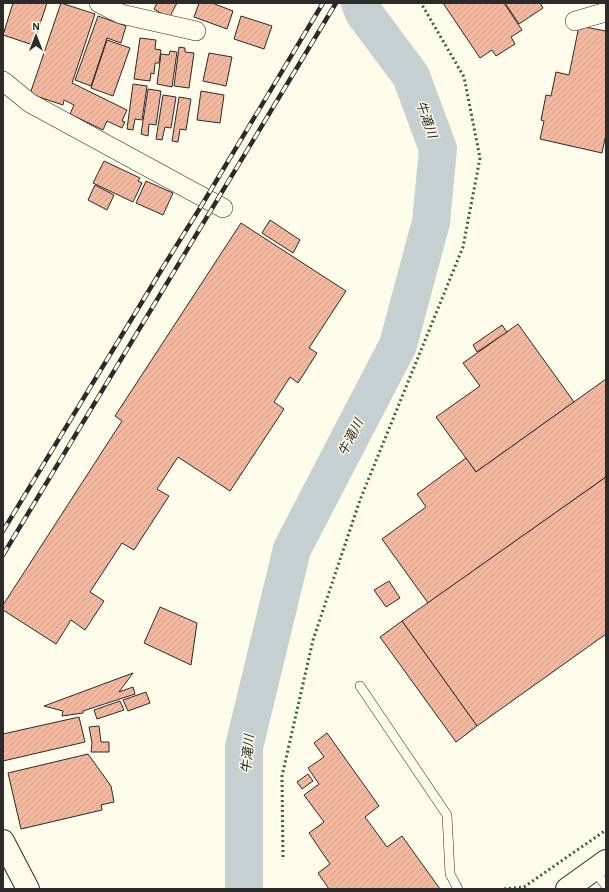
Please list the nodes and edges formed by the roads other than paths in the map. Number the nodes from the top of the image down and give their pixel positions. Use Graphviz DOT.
graph roads {
  1 [pos="99,3"];
  2 [pos="606,12"];
  3 [pos="575,21"];
  4 [pos="196,31"];
  5 [pos="3,81"];
  6 [pos="223,208"];
  7 [pos="360,686"];
  8 [pos="3,841"];
  9 [pos="602,872"];
  10 [pos="28,889"];
  11 [pos="458,889"];
  12 [pos="567,889"];
  1 -- 4 [label="street"];
  2 -- 3 [label="street"];
  5 -- 6 [label="street"];
  7 -- 11 [label="lane"];
  8 -- 10 [label="main road"];
  9 -- 12 [label="main road"];
}
